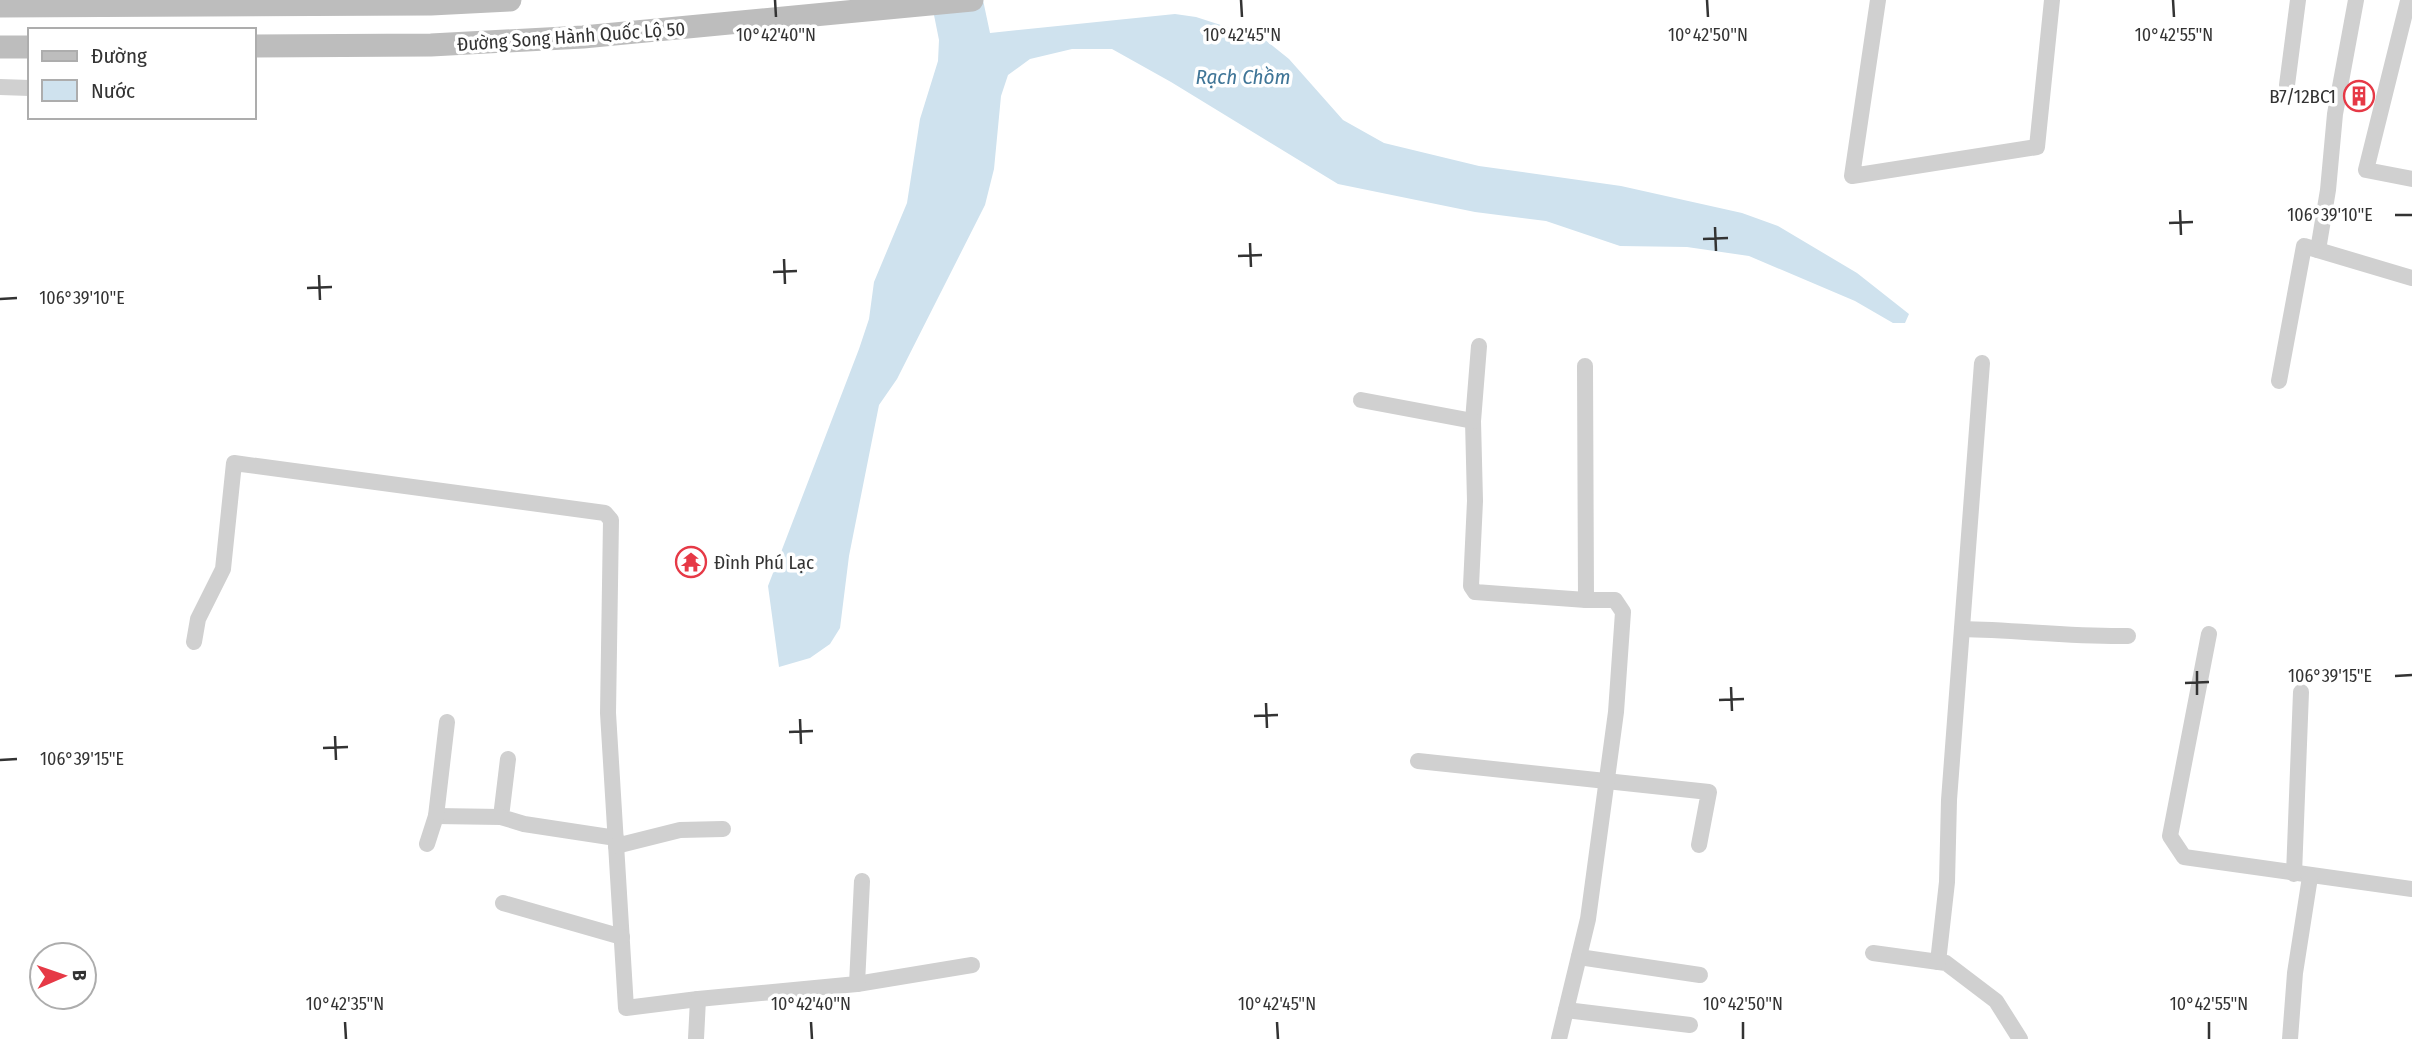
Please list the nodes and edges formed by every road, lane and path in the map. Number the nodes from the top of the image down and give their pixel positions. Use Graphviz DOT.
graph roads {
  1 [pos="510,0"];
  2 [pos="972,0"];
  3 [pos="1878,0"];
  4 [pos="2052,0"];
  5 [pos="2298,0"];
  6 [pos="2356,0"];
  7 [pos="2409,1"];
  8 [pos="0,6"];
  9 [pos="256,46"];
  10 [pos="0,47"];
  11 [pos="28,47"];
  12 [pos="2287,85"];
  13 [pos="0,87"];
  14 [pos="28,88"];
  15 [pos="2412,179"];
  16 [pos="2318,250"];
  17 [pos="2412,278"];
  18 [pos="1479,346"];
  19 [pos="1982,363"];
  20 [pos="1586,366"];
  21 [pos="2279,381"];
  22 [pos="1361,400"];
  23 [pos="1473,421"];
  24 [pos="1586,600"];
  25 [pos="1962,629"];
  26 [pos="2209,635"];
  27 [pos="2128,636"];
  28 [pos="194,642"];
  29 [pos="2301,692"];
  30 [pos="447,722"];
  31 [pos="508,759"];
  32 [pos="1418,761"];
  33 [pos="1604,782"];
  34 [pos="436,816"];
  35 [pos="501,817"];
  36 [pos="723,829"];
  37 [pos="616,842"];
  38 [pos="427,844"];
  39 [pos="1699,845"];
  40 [pos="2302,876"];
  41 [pos="862,881"];
  42 [pos="2412,889"];
  43 [pos="503,903"];
  44 [pos="622,937"];
  45 [pos="1873,953"];
  46 [pos="1579,957"];
  47 [pos="1938,962"];
  48 [pos="972,965"];
  49 [pos="1700,975"];
  50 [pos="857,984"];
  51 [pos="698,999"];
  52 [pos="1566,1010"];
  53 [pos="1690,1024"];
  54 [pos="696,1039"];
  55 [pos="1559,1039"];
  56 [pos="2020,1039"];
  57 [pos="2290,1039"];
  1 -- 8 [label="main road, Đường Song Hành Quốc Lộ 50"];
  2 -- 9 [label="main road, Đường Song Hành Quốc Lộ 50"];
  3 -- 4 [label="street"];
  5 -- 12 [label="street"];
  6 -- 16 [label="street"];
  7 -- 15 [label="street"];
  10 -- 11 [label="main road"];
  13 -- 14 [label="street"];
  16 -- 17 [label="street"];
  16 -- 21 [label="street"];
  18 -- 23 [label="street"];
  19 -- 25 [label="street"];
  20 -- 24 [label="street"];
  22 -- 23 [label="street"];
  23 -- 24 [label="street"];
  24 -- 33 [label="street"];
  25 -- 27 [label="street"];
  25 -- 47 [label="street"];
  26 -- 40 [label="street"];
  28 -- 37 [label="street"];
  29 -- 40 [label="street"];
  30 -- 34 [label="street"];
  31 -- 35 [label="street"];
  32 -- 33 [label="street"];
  33 -- 39 [label="street"];
  33 -- 46 [label="street"];
  34 -- 35 [label="street"];
  34 -- 38 [label="street"];
  35 -- 37 [label="street"];
  36 -- 37 [label="street"];
  37 -- 44 [label="street"];
  40 -- 42 [label="street"];
  40 -- 57 [label="street"];
  41 -- 50 [label="street"];
  43 -- 44 [label="street"];
  44 -- 51 [label="street"];
  45 -- 47 [label="street"];
  46 -- 49 [label="street"];
  46 -- 52 [label="street"];
  47 -- 56 [label="street"];
  48 -- 50 [label="street"];
  50 -- 51 [label="street"];
  51 -- 54 [label="street"];
  52 -- 53 [label="street"];
  52 -- 55 [label="street"];
}
